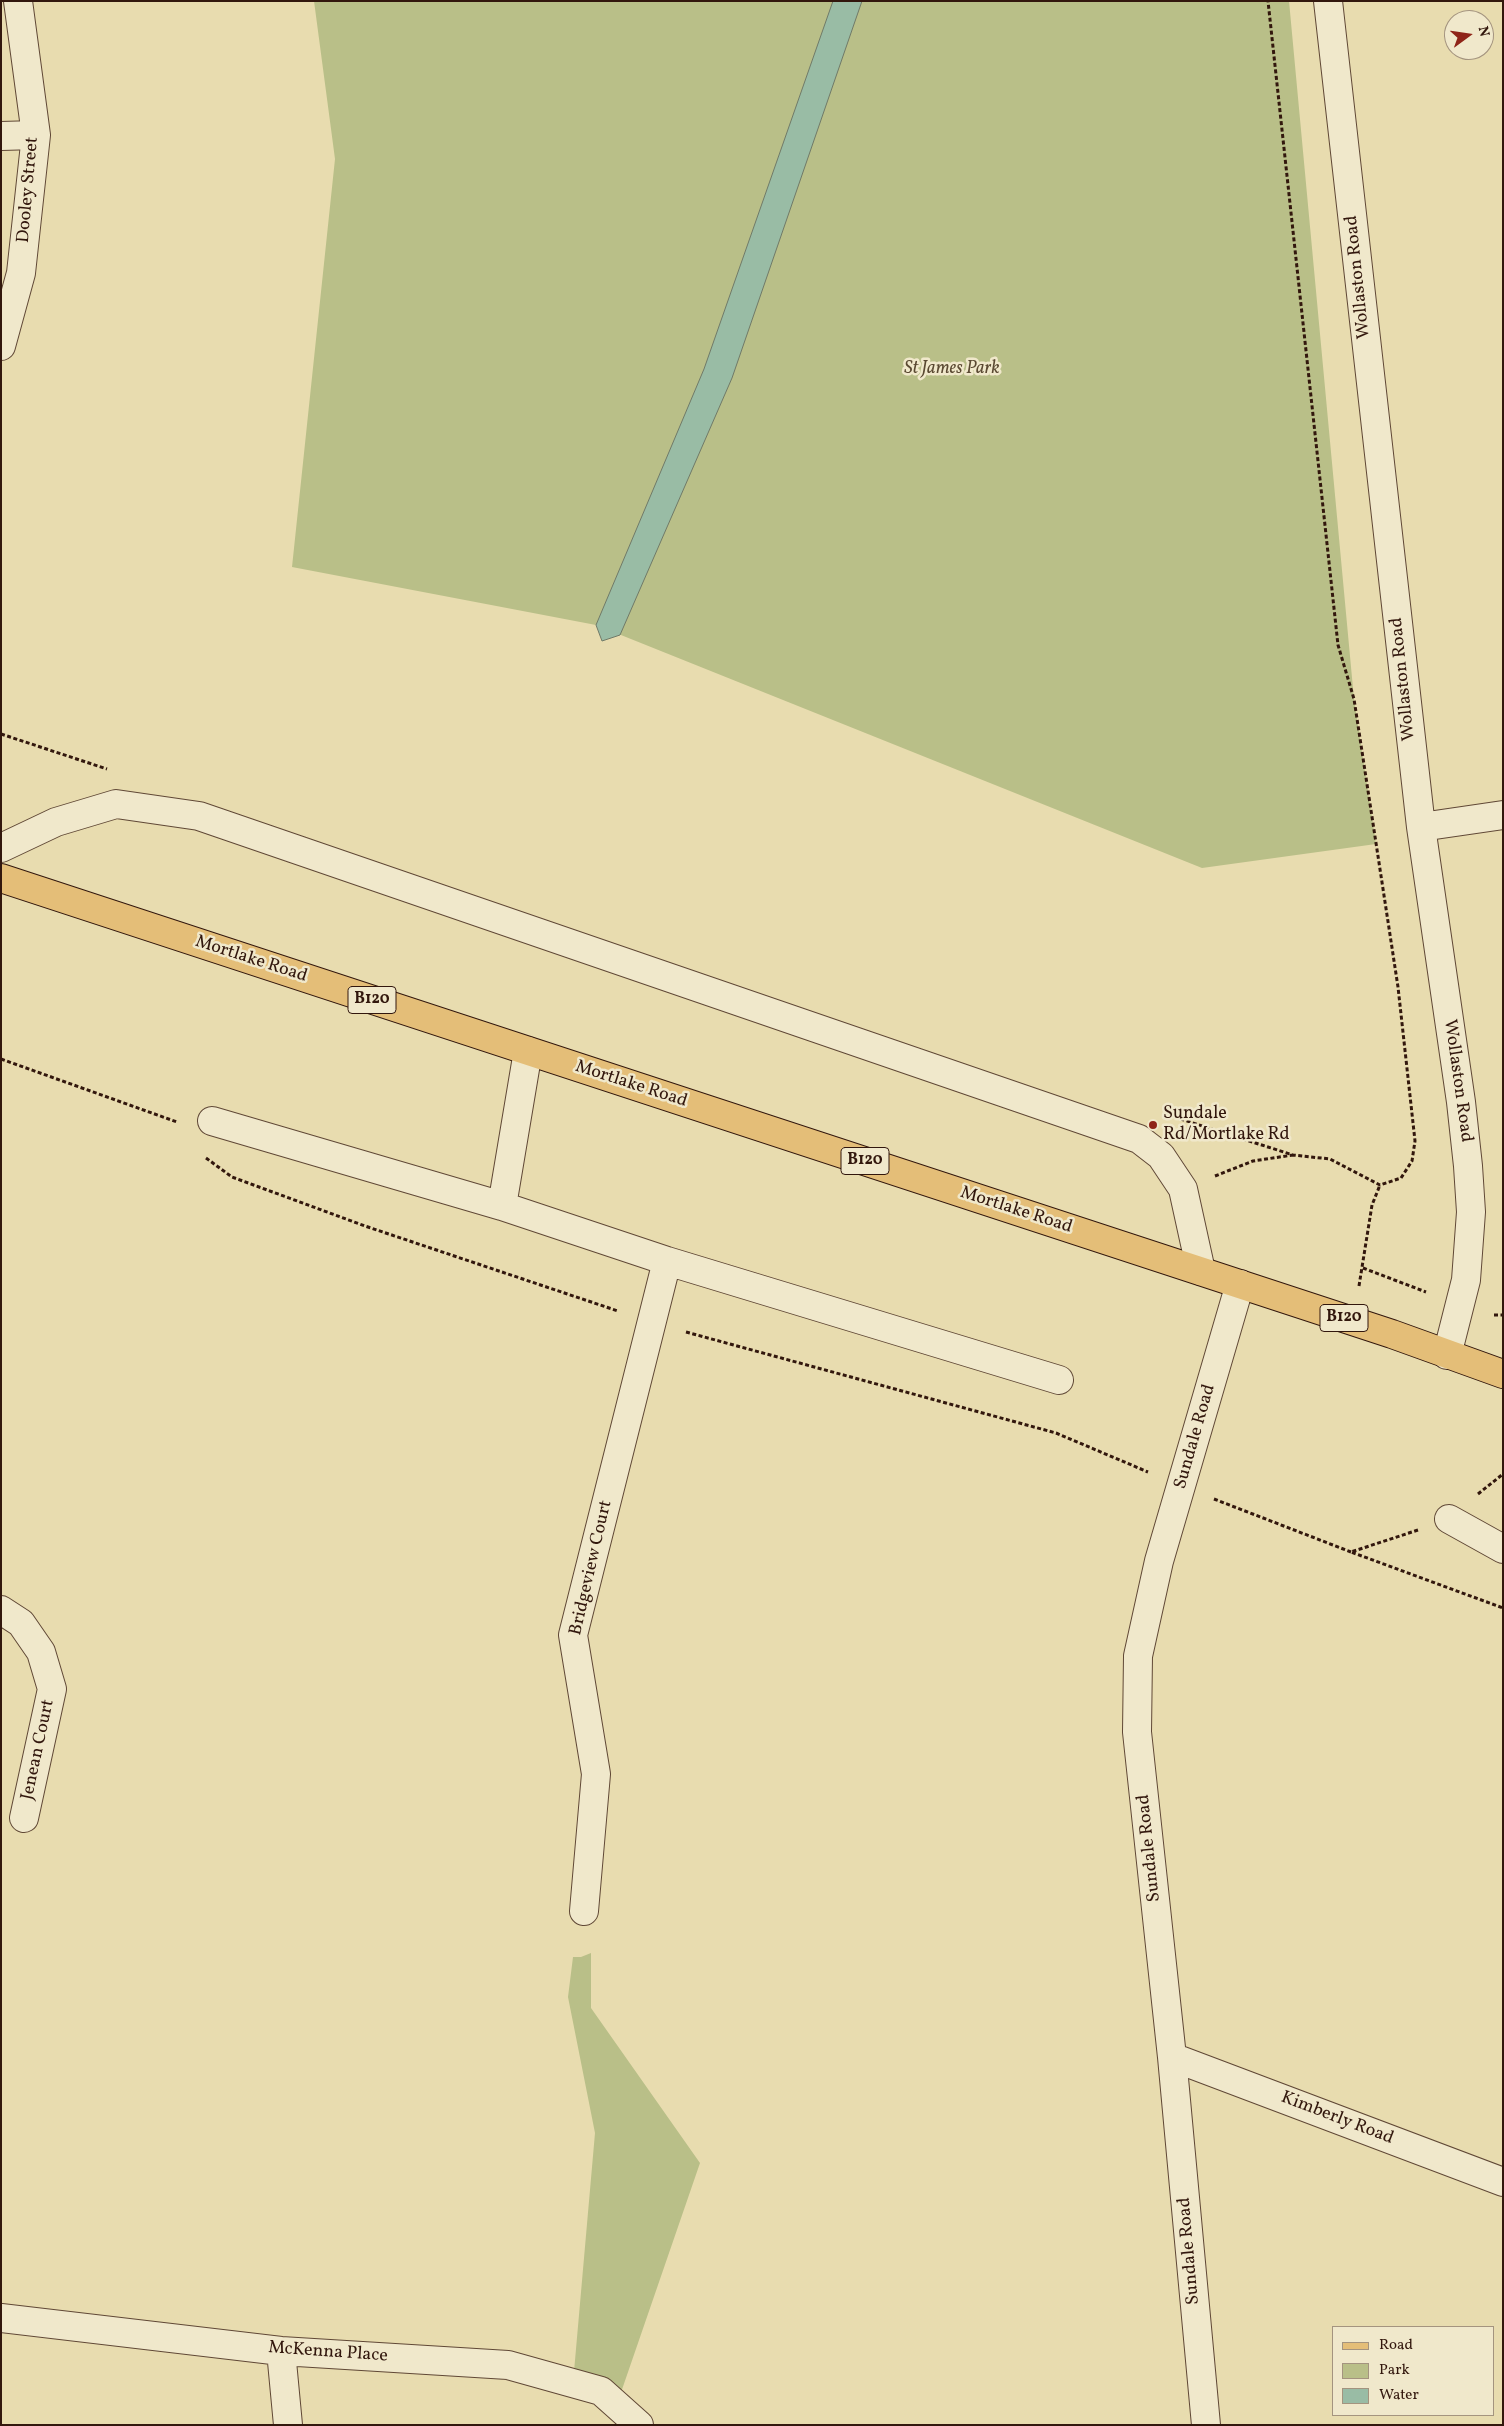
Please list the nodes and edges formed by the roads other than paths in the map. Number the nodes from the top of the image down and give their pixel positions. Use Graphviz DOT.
graph roads {
  1 [pos="18,1"];
  2 [pos="1328,1"];
  3 [pos="36,135"];
  4 [pos="1,136"];
  5 [pos="1,346"];
  6 [pos="1503,815"];
  7 [pos="1421,827"];
  8 [pos="1,848"];
  9 [pos="1,878"];
  10 [pos="528,1051"];
  11 [pos="212,1121"];
  12 [pos="502,1206"];
  13 [pos="667,1261"];
  14 [pos="1201,1271"];
  15 [pos="1240,1284"];
  16 [pos="1447,1355"];
  17 [pos="1503,1374"];
  18 [pos="1060,1380"];
  19 [pos="1449,1519"];
  20 [pos="1503,1549"];
  21 [pos="1,1610"];
  22 [pos="24,1818"];
  23 [pos="584,1911"];
  24 [pos="1172,2056"];
  25 [pos="1503,2182"];
  26 [pos="1,2318"];
  27 [pos="280,2351"];
  28 [pos="288,2425"];
  29 [pos="639,2425"];
  30 [pos="1206,2425"];
  1 -- 3 [label="street, Dooley Street"];
  2 -- 7 [label="street, Wollaston Road"];
  3 -- 4 [label="street"];
  3 -- 5 [label="street, Dooley Street"];
  6 -- 7 [label="street"];
  7 -- 16 [label="street, Wollaston Road"];
  8 -- 14 [label="street"];
  9 -- 10 [label="main road, Mortlake Road / B120"];
  10 -- 12 [label="street"];
  10 -- 14 [label="main road, Mortlake Road / B120"];
  11 -- 12 [label="street"];
  12 -- 13 [label="street"];
  13 -- 18 [label="street"];
  13 -- 23 [label="street, Bridgeview Court"];
  14 -- 15 [label="main road, Mortlake Road / B120"];
  15 -- 16 [label="main road, Mortlake Road / B120"];
  15 -- 24 [label="street, Sundale Road"];
  16 -- 17 [label="main road, Mortlake Road / B120"];
  19 -- 20 [label="street"];
  21 -- 22 [label="street, Jenean Court"];
  24 -- 25 [label="street, Kimberly Road"];
  24 -- 30 [label="street, Sundale Road"];
  26 -- 27 [label="street, McKenna Place"];
  27 -- 28 [label="street"];
  27 -- 29 [label="street, McKenna Place"];
}
